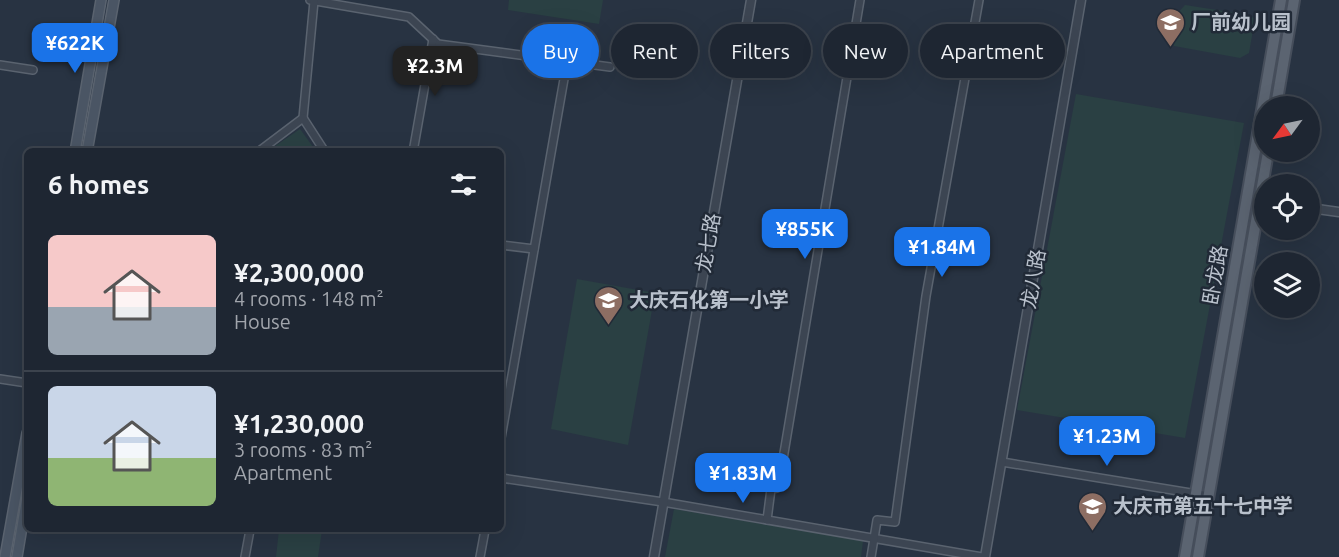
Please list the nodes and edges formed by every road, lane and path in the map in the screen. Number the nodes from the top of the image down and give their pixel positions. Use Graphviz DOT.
graph roads {
  1 [pos="101,0"];
  2 [pos="114,0"];
  3 [pos="312,0"];
  4 [pos="751,0"];
  5 [pos="860,0"];
  6 [pos="979,0"];
  7 [pos="1081,0"];
  8 [pos="1281,0"];
  9 [pos="1294,0"];
  10 [pos="433,39"];
  11 [pos="522,56"];
  12 [pos="0,65"];
  13 [pos="599,66"];
  14 [pos="610,68"];
  15 [pos="33,70"];
  16 [pos="564,78"];
  17 [pos="1278,96"];
  18 [pos="303,118"];
  19 [pos="76,148"];
  20 [pos="88,148"];
  21 [pos="263,148"];
  22 [pos="322,148"];
  23 [pos="414,148"];
  24 [pos="1246,202"];
  25 [pos="1254,202"];
  26 [pos="1320,209"];
  27 [pos="1339,212"];
  28 [pos="1255,240"];
  29 [pos="504,244"];
  30 [pos="534,249"];
  31 [pos="0,379"];
  32 [pos="24,383"];
  33 [pos="504,421"];
  34 [pos="24,450"];
  35 [pos="1002,462"];
  36 [pos="504,478"];
  37 [pos="1197,494"];
  38 [pos="1209,496"];
  39 [pos="663,502"];
  40 [pos="24,515"];
  41 [pos="767,520"];
  42 [pos="250,532"];
  43 [pos="485,532"];
  44 [pos="875,539"];
  45 [pos="5,557"];
  46 [pos="17,557"];
  47 [pos="245,557"];
  48 [pos="480,557"];
  49 [pos="654,557"];
  50 [pos="871,557"];
  51 [pos="983,557"];
  52 [pos="1185,557"];
  53 [pos="1198,557"];
  1 -- 19 [label="main road"];
  2 -- 20 [label="main road"];
  3 -- 10 [label="street"];
  3 -- 18 [label="street"];
  4 -- 39 [label="street, 龙七路"];
  5 -- 41 [label="street"];
  6 -- 44 [label="street"];
  7 -- 35 [label="street, 龙八路"];
  8 -- 24 [label="main road, 卧龙路"];
  9 -- 17 [label="main road"];
  10 -- 11 [label="street"];
  10 -- 23 [label="street"];
  12 -- 15 [label="street"];
  13 -- 14 [label="street"];
  16 -- 30 [label="street"];
  18 -- 21 [label="street"];
  18 -- 22 [label="street"];
  24 -- 25 [label="street"];
  24 -- 37 [label="main road, 卧龙路"];
  26 -- 27 [label="street"];
  28 -- 38 [label="main road, 卧龙路"];
  29 -- 30 [label="street"];
  30 -- 33 [label="street"];
  31 -- 32 [label="street"];
  34 -- 45 [label="main road"];
  35 -- 37 [label="street"];
  35 -- 51 [label="street, 龙八路"];
  36 -- 39 [label="street"];
  37 -- 38 [label="street"];
  37 -- 52 [label="main road, 卧龙路"];
  38 -- 53 [label="main road, 卧龙路"];
  39 -- 41 [label="street"];
  39 -- 49 [label="street, 龙七路"];
  40 -- 46 [label="main road"];
  41 -- 44 [label="street"];
  42 -- 47 [label="street"];
  43 -- 48 [label="street"];
  44 -- 50 [label="street"];
  44 -- 51 [label="street"];
}
